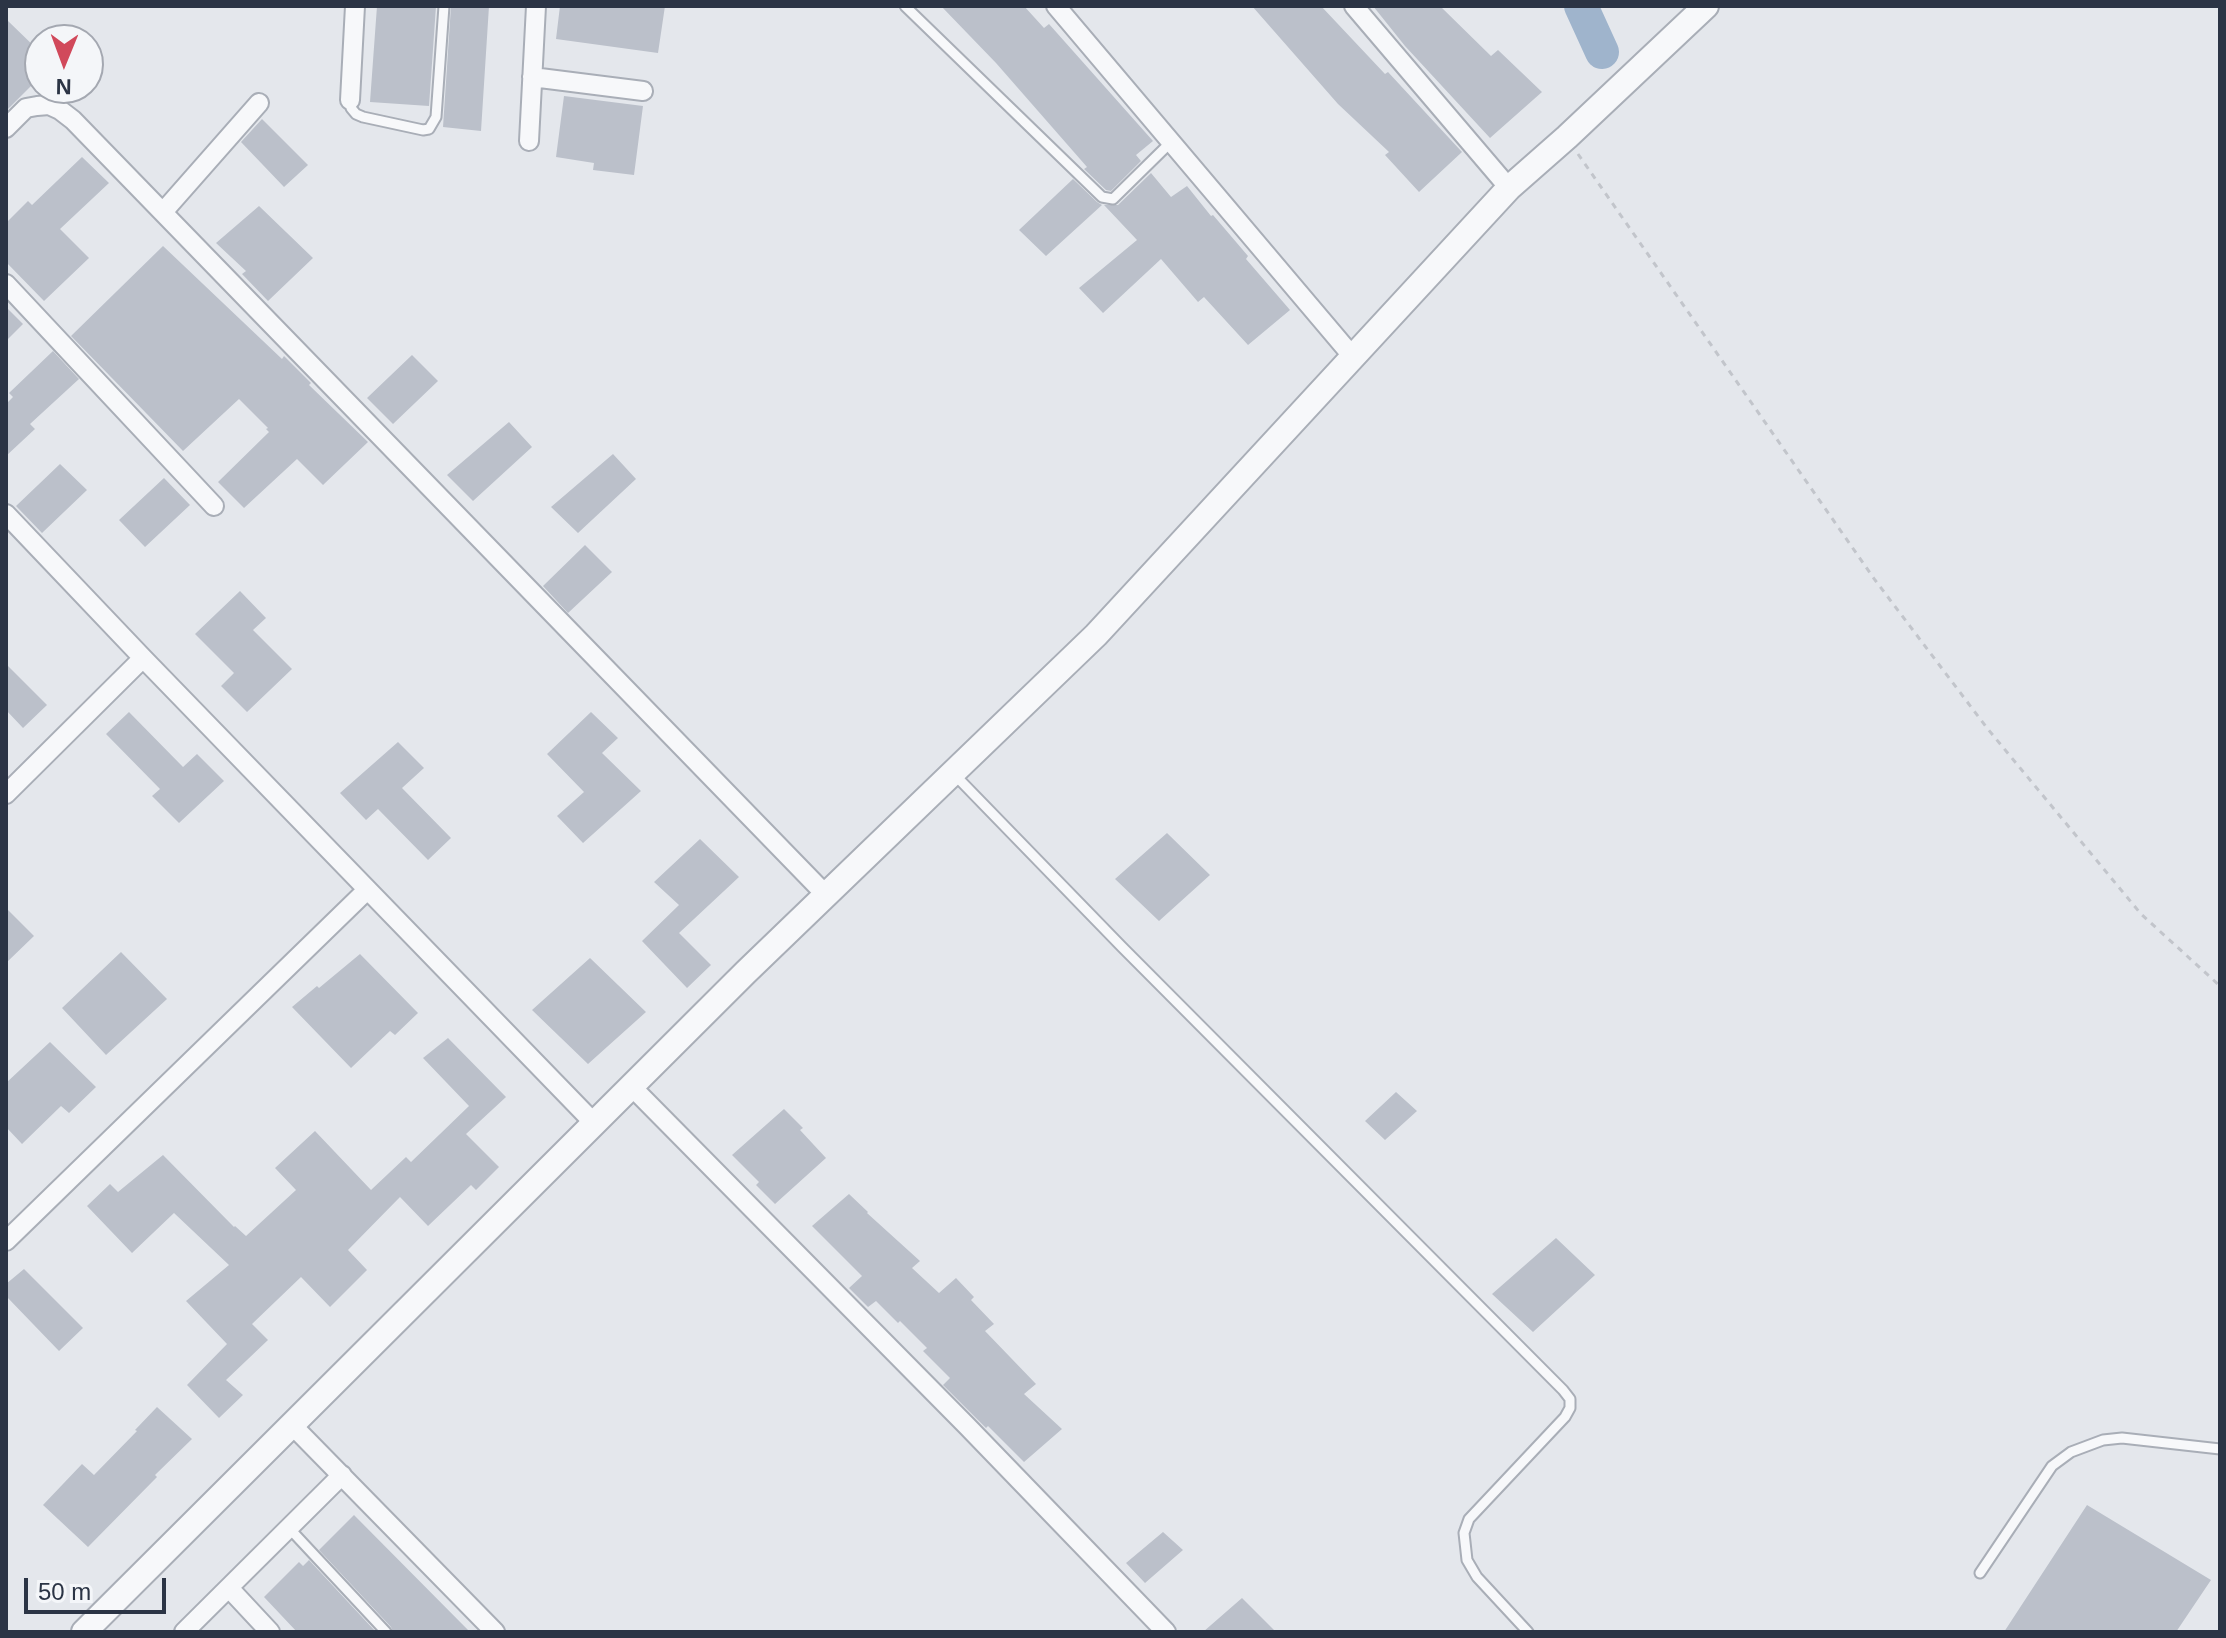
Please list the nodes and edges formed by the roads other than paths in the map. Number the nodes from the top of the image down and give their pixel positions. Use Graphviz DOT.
graph roads {
  1 [pos="355,6"];
  2 [pos="444,6"];
  3 [pos="536,6"];
  4 [pos="905,6"];
  5 [pos="1056,6"];
  6 [pos="1354,6"];
  7 [pos="1706,6"];
  8 [pos="532,77"];
  9 [pos="643,91"];
  10 [pos="350,100"];
  11 [pos="259,103"];
  12 [pos="6,128"];
  13 [pos="529,141"];
  14 [pos="1170,143"];
  15 [pos="1509,188"];
  16 [pos="163,212"];
  17 [pos="6,284"];
  18 [pos="1353,357"];
  19 [pos="214,506"];
  20 [pos="6,514"];
  21 [pos="143,658"];
  22 [pos="953,773"];
  23 [pos="6,794"];
  24 [pos="367,890"];
  25 [pos="826,895"];
  26 [pos="631,1086"];
  27 [pos="594,1123"];
  28 [pos="6,1241"];
  29 [pos="292,1425"];
  30 [pos="2220,1449"];
  31 [pos="342,1475"];
  32 [pos="289,1528"];
  33 [pos="1980,1573"];
  34 [pos="229,1588"];
  35 [pos="85,1632"];
  36 [pos="184,1632"];
  37 [pos="270,1632"];
  38 [pos="386,1632"];
  39 [pos="495,1632"];
  40 [pos="1166,1632"];
  41 [pos="1528,1632"];
  1 -- 10 [label="street"];
  2 -- 10 [label="lane"];
  3 -- 8 [label="street"];
  4 -- 14 [label="lane"];
  5 -- 14 [label="street"];
  6 -- 15 [label="street"];
  7 -- 15 [label="street"];
  8 -- 9 [label="street"];
  8 -- 13 [label="street"];
  11 -- 16 [label="street"];
  12 -- 16 [label="street"];
  14 -- 18 [label="street"];
  15 -- 18 [label="street"];
  16 -- 25 [label="street"];
  17 -- 19 [label="street"];
  18 -- 22 [label="street"];
  20 -- 21 [label="street"];
  21 -- 23 [label="street"];
  21 -- 24 [label="street"];
  22 -- 25 [label="street"];
  22 -- 41 [label="lane"];
  24 -- 27 [label="street"];
  24 -- 28 [label="street"];
  25 -- 26 [label="street"];
  26 -- 27 [label="street"];
  26 -- 40 [label="street"];
  27 -- 29 [label="street"];
  29 -- 31 [label="street"];
  29 -- 35 [label="street"];
  30 -- 33 [label="lane"];
  31 -- 32 [label="street"];
  31 -- 39 [label="street"];
  32 -- 34 [label="street"];
  32 -- 38 [label="lane"];
  34 -- 36 [label="street"];
  34 -- 37 [label="street"];
}
